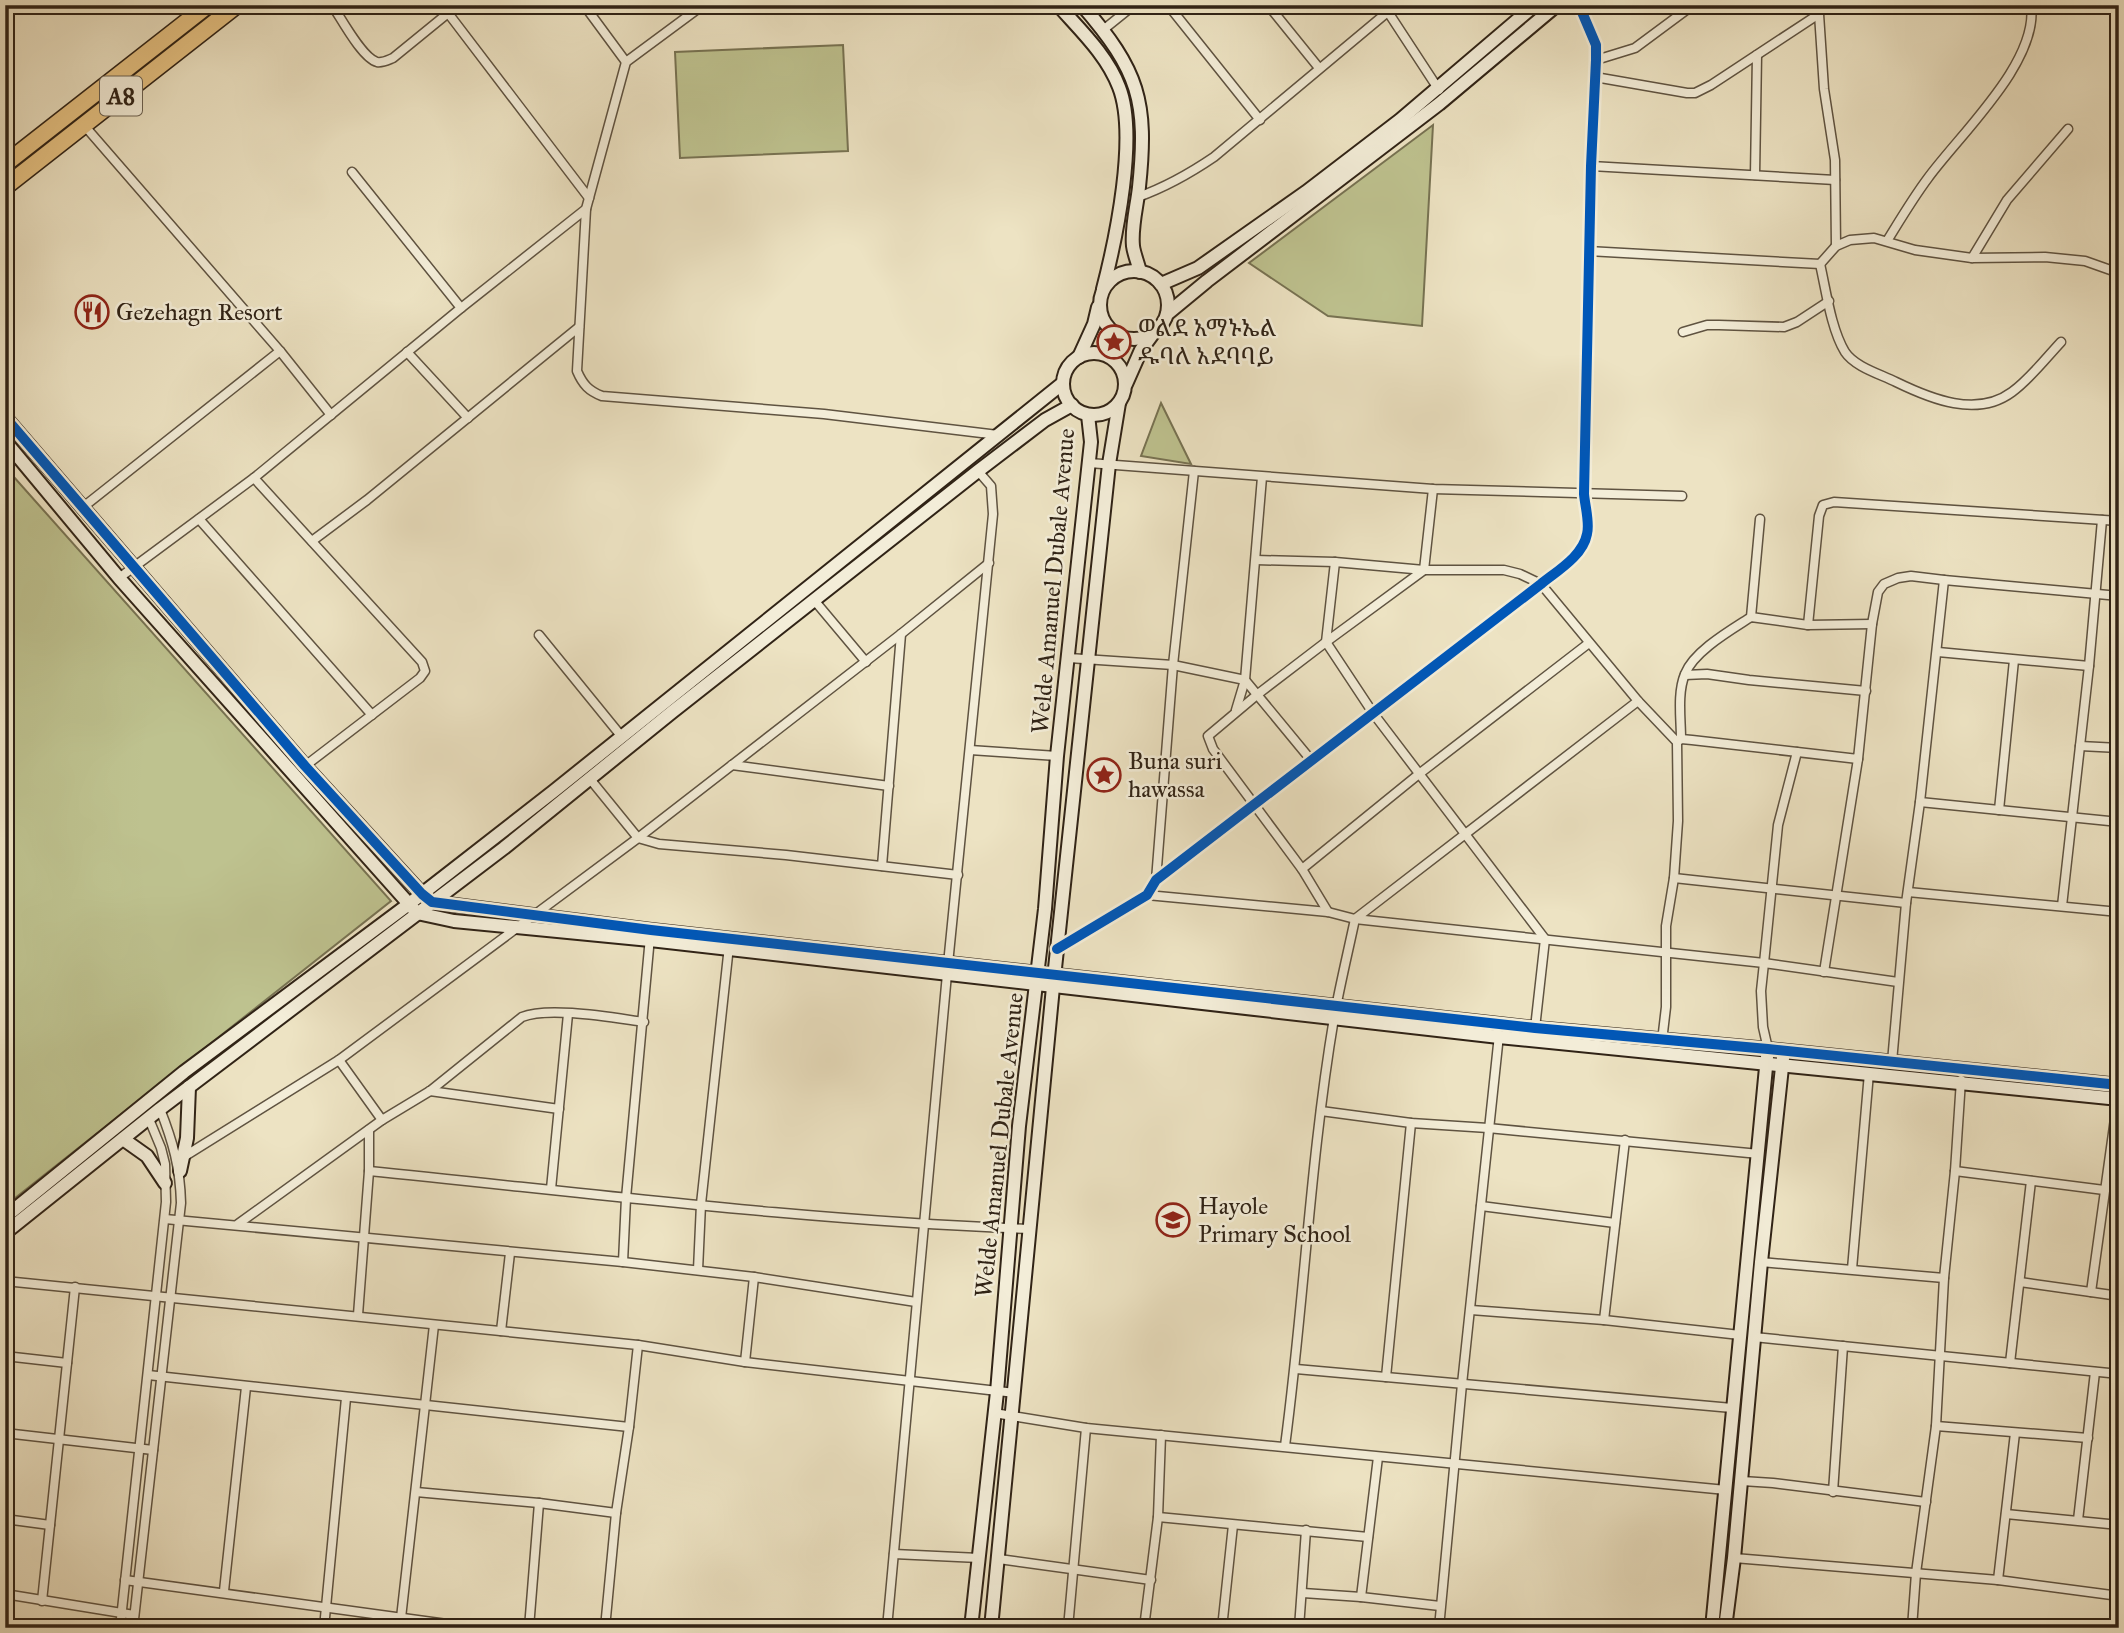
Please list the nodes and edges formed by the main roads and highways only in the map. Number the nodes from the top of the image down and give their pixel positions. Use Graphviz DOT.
graph roads {
  1 [pos="208,5"];
  2 [pos="237,5"];
  3 [pos="1058,5"];
  4 [pos="1082,5"];
  5 [pos="1535,5"];
  6 [pos="1557,5"];
  7 [pos="1112,41"];
  8 [pos="1099,53"];
  9 [pos="5,164"];
  10 [pos="5,187"];
  11 [pos="1140,272"];
  12 [pos="1161,284"];
  13 [pos="1103,289"];
  14 [pos="1099,303"];
  15 [pos="1167,314"];
  16 [pos="1153,334"];
  17 [pos="1079,357"];
  18 [pos="1063,383"];
  19 [pos="1126,384"];
  20 [pos="1119,403"];
  21 [pos="1072,405"];
  22 [pos="1088,415"];
  23 [pos="5,417"];
  24 [pos="5,441"];
  25 [pos="1052,834"];
  26 [pos="1069,838"];
  27 [pos="427,898"];
  28 [pos="413,909"];
  29 [pos="650,935"];
  30 [pos="1037,979"];
  31 [pos="1054,981"];
  32 [pos="1336,1012"];
  33 [pos="1767,1056"];
  34 [pos="1783,1058"];
  35 [pos="1962,1076"];
  36 [pos="189,1087"];
  37 [pos="2118,1092"];
  38 [pos="123,1139"];
  39 [pos="180,1171"];
  40 [pos="165,1183"];
  41 [pos="5,1217"];
  42 [pos="5,1233"];
  43 [pos="971,1628"];
  44 [pos="991,1628"];
  45 [pos="1712,1628"];
  46 [pos="1725,1628"];
  1 -- 9 [label="highway, A8"];
  2 -- 10 [label="highway, A8"];
  3 -- 8 [label="main road"];
  4 -- 7 [label="main road"];
  5 -- 12 [label="main road"];
  6 -- 15 [label="main road"];
  7 -- 8 [label="main road"];
  7 -- 11 [label="main road"];
  8 -- 13 [label="main road"];
  11 -- 12 [label="main road"];
  11 -- 13 [label="main road"];
  12 -- 15 [label="main road"];
  13 -- 14 [label="main road"];
  14 -- 16 [label="main road"];
  14 -- 17 [label="main road"];
  15 -- 16 [label="main road"];
  16 -- 19 [label="main road"];
  17 -- 18 [label="main road"];
  17 -- 19 [label="main road"];
  18 -- 21 [label="main road"];
  18 -- 27 [label="main road"];
  19 -- 20 [label="main road"];
  20 -- 22 [label="main road"];
  20 -- 26 [label="main road"];
  21 -- 22 [label="main road"];
  21 -- 27 [label="main road"];
  22 -- 25 [label="main road, Welde Amanuel Dubale Avenue"];
  23 -- 27 [label="main road"];
  24 -- 28 [label="main road"];
  25 -- 26 [label="main road"];
  25 -- 30 [label="main road, Welde Amanuel Dubale Avenue"];
  26 -- 31 [label="main road"];
  27 -- 28 [label="main road"];
  27 -- 29 [label="main road"];
  28 -- 29 [label="main road"];
  28 -- 36 [label="main road"];
  28 -- 41 [label="main road"];
  29 -- 30 [label="main road"];
  30 -- 31 [label="main road"];
  30 -- 43 [label="main road, Welde Amanuel Dubale Avenue"];
  31 -- 32 [label="main road"];
  31 -- 44 [label="main road"];
  32 -- 33 [label="main road"];
  32 -- 33 [label="main road"];
  33 -- 34 [label="main road"];
  33 -- 45 [label="main road"];
  34 -- 35 [label="main road"];
  34 -- 35 [label="main road"];
  34 -- 46 [label="main road"];
  35 -- 37 [label="main road"];
  36 -- 38 [label="main road"];
  36 -- 39 [label="main road"];
  38 -- 40 [label="main road"];
  38 -- 42 [label="main road"];
}
